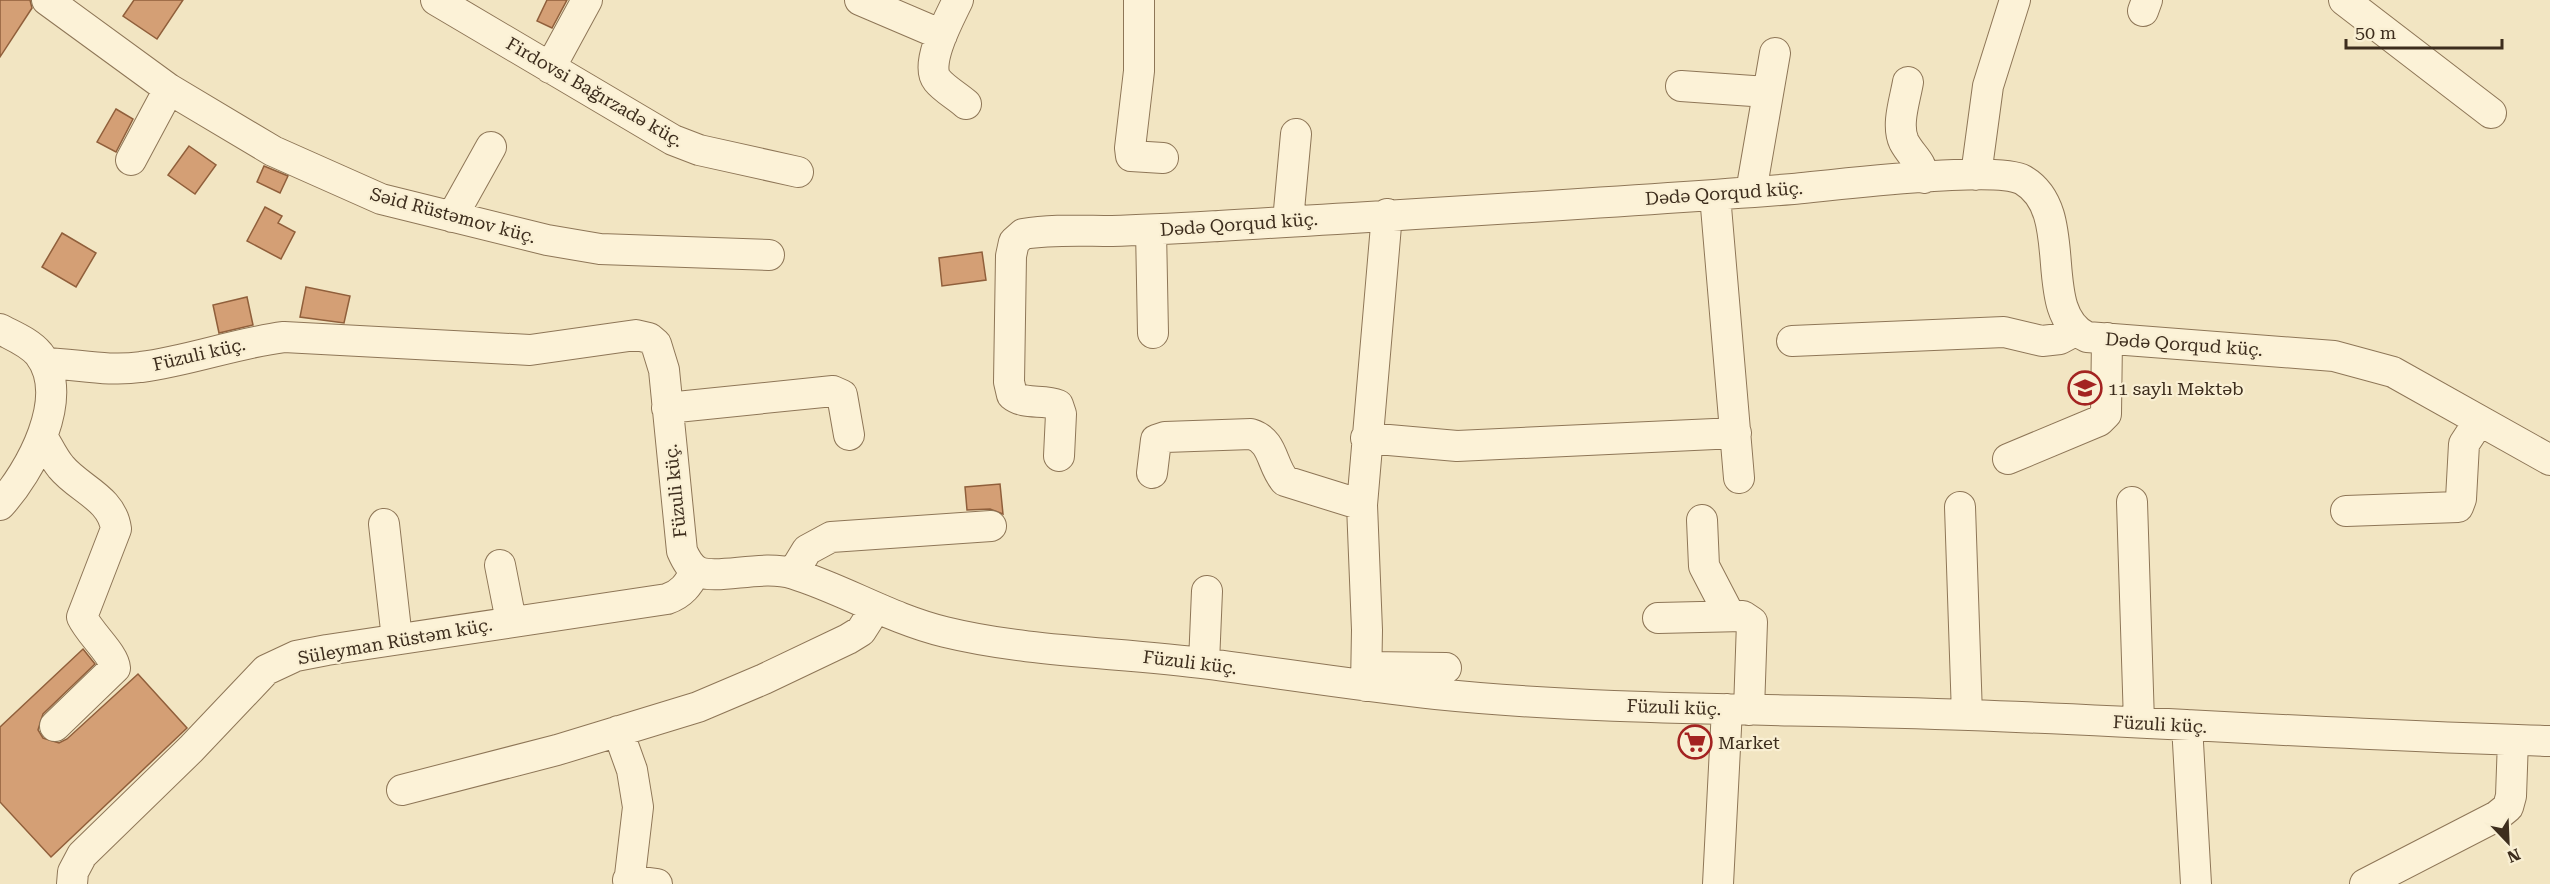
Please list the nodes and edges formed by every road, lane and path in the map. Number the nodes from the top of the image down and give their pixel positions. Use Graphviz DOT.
graph roads {
  1 [pos="47,0"];
  2 [pos="435,0"];
  3 [pos="587,0"];
  4 [pos="860,0"];
  5 [pos="958,0"];
  6 [pos="1139,0"];
  7 [pos="2015,0"];
  8 [pos="2344,0"];
  9 [pos="942,35"];
  10 [pos="1775,53"];
  11 [pos="550,68"];
  12 [pos="1908,82"];
  13 [pos="1680,86"];
  14 [pos="169,89"];
  15 [pos="1767,92"];
  16 [pos="966,104"];
  17 [pos="2491,114"];
  18 [pos="1296,134"];
  19 [pos="491,147"];
  20 [pos="1163,158"];
  21 [pos="131,160"];
  22 [pos="798,172"];
  23 [pos="1976,175"];
  24 [pos="1924,178"];
  25 [pos="1751,192"];
  26 [pos="1715,195"];
  27 [pos="1387,214"];
  28 [pos="452,217"];
  29 [pos="1288,221"];
  30 [pos="1151,230"];
  31 [pos="769,255"];
  32 [pos="0,329"];
  33 [pos="2075,332"];
  34 [pos="1153,333"];
  35 [pos="2107,338"];
  36 [pos="1792,341"];
  37 [pos="45,363"];
  38 [pos="667,408"];
  39 [pos="2479,421"];
  40 [pos="1736,432"];
  41 [pos="849,435"];
  42 [pos="43,438"];
  43 [pos="1366,438"];
  44 [pos="1059,456"];
  45 [pos="2008,459"];
  46 [pos="2550,460"];
  47 [pos="1152,472"];
  48 [pos="1739,478"];
  49 [pos="2132,502"];
  50 [pos="0,505"];
  51 [pos="1362,505"];
  52 [pos="1960,507"];
  53 [pos="2346,511"];
  54 [pos="1702,520"];
  55 [pos="384,524"];
  56 [pos="991,526"];
  57 [pos="500,565"];
  58 [pos="696,571"];
  59 [pos="793,573"];
  60 [pos="1207,591"];
  61 [pos="874,609"];
  62 [pos="1730,616"];
  63 [pos="1658,618"];
  64 [pos="511,621"];
  65 [pos="397,639"];
  66 [pos="1204,663"];
  67 [pos="1446,668"];
  68 [pos="1367,676"];
  69 [pos="1738,709"];
  70 [pos="1967,715"];
  71 [pos="2139,722"];
  72 [pos="2187,725"];
  73 [pos="55,726"];
  74 [pos="618,731"];
  75 [pos="2513,740"];
  76 [pos="2550,741"];
  77 [pos="402,790"];
  78 [pos="638,883"];
  79 [pos="72,884"];
  80 [pos="1718,884"];
  81 [pos="2196,884"];
  82 [pos="2365,884"];
  1 -- 14 [label="street, Səid Rüstəmov küç."];
  2 -- 11 [label="street, Firdovsi Bağırzadə küç."];
  3 -- 11 [label="street"];
  4 -- 9 [label="street"];
  5 -- 9 [label="street"];
  6 -- 20 [label="street"];
  7 -- 23 [label="street"];
  8 -- 17 [label="street"];
  9 -- 16 [label="street"];
  10 -- 15 [label="street"];
  11 -- 22 [label="street, Firdovsi Bağırzadə küç."];
  12 -- 24 [label="street"];
  13 -- 15 [label="street"];
  14 -- 21 [label="street"];
  14 -- 28 [label="street, Səid Rüstəmov küç."];
  15 -- 25 [label="street"];
  18 -- 29 [label="street"];
  19 -- 28 [label="street"];
  23 -- 24 [label="street, Dədə Qorqud küç."];
  23 -- 33 [label="street, Dədə Qorqud küç."];
  24 -- 25 [label="street, Dədə Qorqud küç."];
  25 -- 26 [label="street, Dədə Qorqud küç."];
  26 -- 27 [label="street, Dədə Qorqud küç."];
  26 -- 40 [label="street"];
  27 -- 29 [label="street, Dədə Qorqud küç."];
  27 -- 43 [label="street"];
  28 -- 31 [label="street, Səid Rüstəmov küç."];
  29 -- 30 [label="street, Dədə Qorqud küç."];
  30 -- 34 [label="street"];
  30 -- 44 [label="street, Dədə Qorqud küç."];
  32 -- 37 [label="street"];
  33 -- 35 [label="street, Dədə Qorqud küç."];
  33 -- 36 [label="street"];
  35 -- 39 [label="street, Dədə Qorqud küç."];
  35 -- 45 [label="street"];
  37 -- 38 [label="street, Füzuli küç."];
  37 -- 42 [label="street"];
  38 -- 41 [label="street"];
  38 -- 58 [label="street, Füzuli küç."];
  39 -- 46 [label="street, Dədə Qorqud küç."];
  39 -- 53 [label="street"];
  40 -- 43 [label="street"];
  40 -- 48 [label="street"];
  42 -- 50 [label="street"];
  42 -- 73 [label="street"];
  43 -- 51 [label="street"];
  47 -- 51 [label="street"];
  49 -- 71 [label="street"];
  51 -- 68 [label="street"];
  52 -- 70 [label="street"];
  54 -- 62 [label="street"];
  55 -- 65 [label="street"];
  56 -- 59 [label="street"];
  57 -- 64 [label="street"];
  58 -- 59 [label="street, Füzuli küç."];
  58 -- 64 [label="street, Süleyman Rüstəm küç."];
  59 -- 61 [label="street, Füzuli küç."];
  60 -- 66 [label="street"];
  61 -- 66 [label="street, Füzuli küç."];
  61 -- 74 [label="street"];
  62 -- 63 [label="street"];
  62 -- 69 [label="street"];
  64 -- 65 [label="street, Süleyman Rüstəm küç."];
  65 -- 79 [label="street, Süleyman Rüstəm küç."];
  66 -- 68 [label="street, Füzuli küç."];
  67 -- 68 [label="street"];
  68 -- 69 [label="street, Füzuli küç."];
  69 -- 70 [label="street, Füzuli küç."];
  69 -- 80 [label="street"];
  70 -- 71 [label="street, Füzuli küç."];
  71 -- 72 [label="street, Füzuli küç."];
  72 -- 75 [label="street, Füzuli küç."];
  72 -- 81 [label="street"];
  74 -- 77 [label="street"];
  74 -- 78 [label="street"];
  75 -- 76 [label="street, Füzuli küç."];
  75 -- 82 [label="street"];
}
